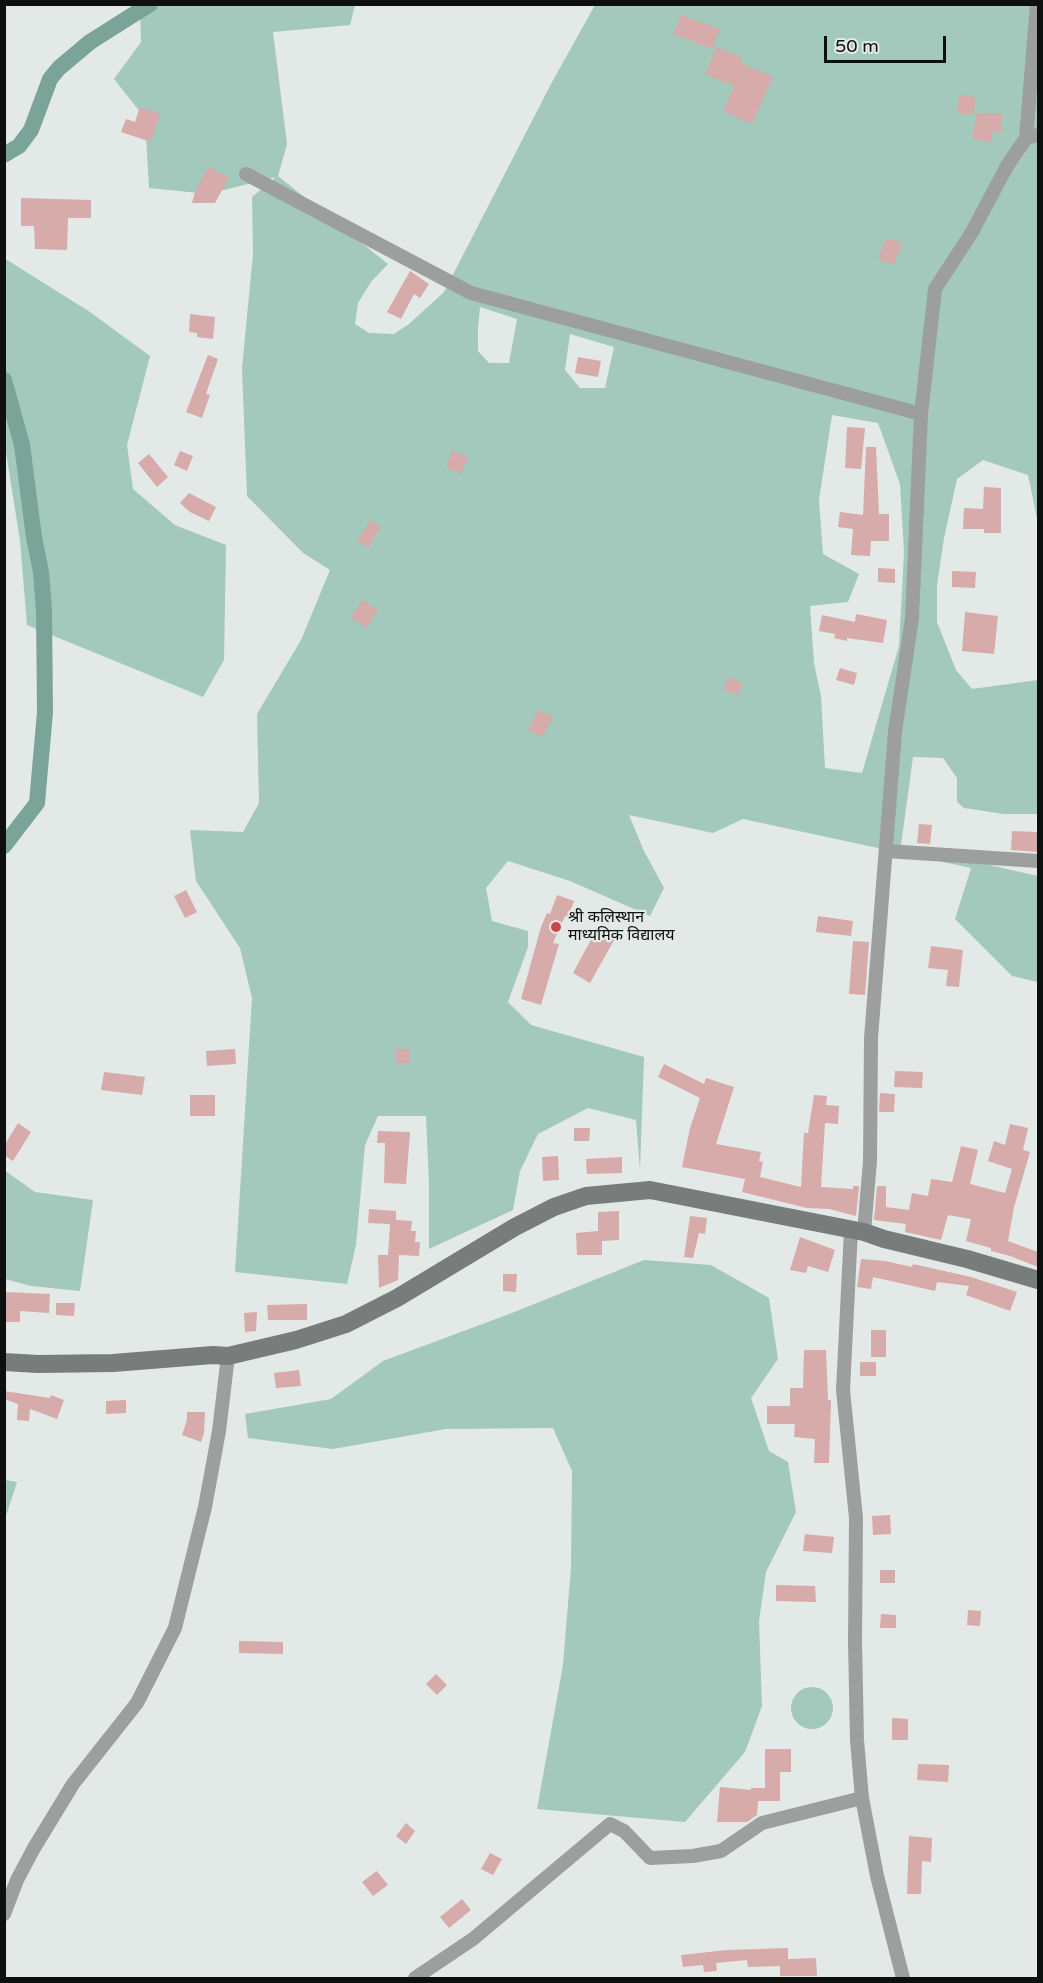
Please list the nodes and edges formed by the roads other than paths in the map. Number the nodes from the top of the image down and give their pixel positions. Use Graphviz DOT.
graph roads {
  1 [pos="1037,4"];
  2 [pos="1032,137"];
  3 [pos="246,174"];
  4 [pos="921,414"];
  5 [pos="887,851"];
  6 [pos="1038,861"];
  7 [pos="858,1231"];
  8 [pos="1038,1280"];
  9 [pos="228,1356"];
  10 [pos="4,1362"];
  11 [pos="862,1798"];
  12 [pos="4,1914"];
  13 [pos="415,1978"];
  14 [pos="903,1978"];
  1 -- 2 [label="street"];
  2 -- 4 [label="street"];
  3 -- 4 [label="street"];
  4 -- 5 [label="street"];
  5 -- 6 [label="street"];
  5 -- 7 [label="street"];
  7 -- 8 [label="street"];
  7 -- 9 [label="street"];
  7 -- 11 [label="street"];
  9 -- 10 [label="street"];
  9 -- 12 [label="street"];
  11 -- 13 [label="street"];
  11 -- 14 [label="street"];
}
